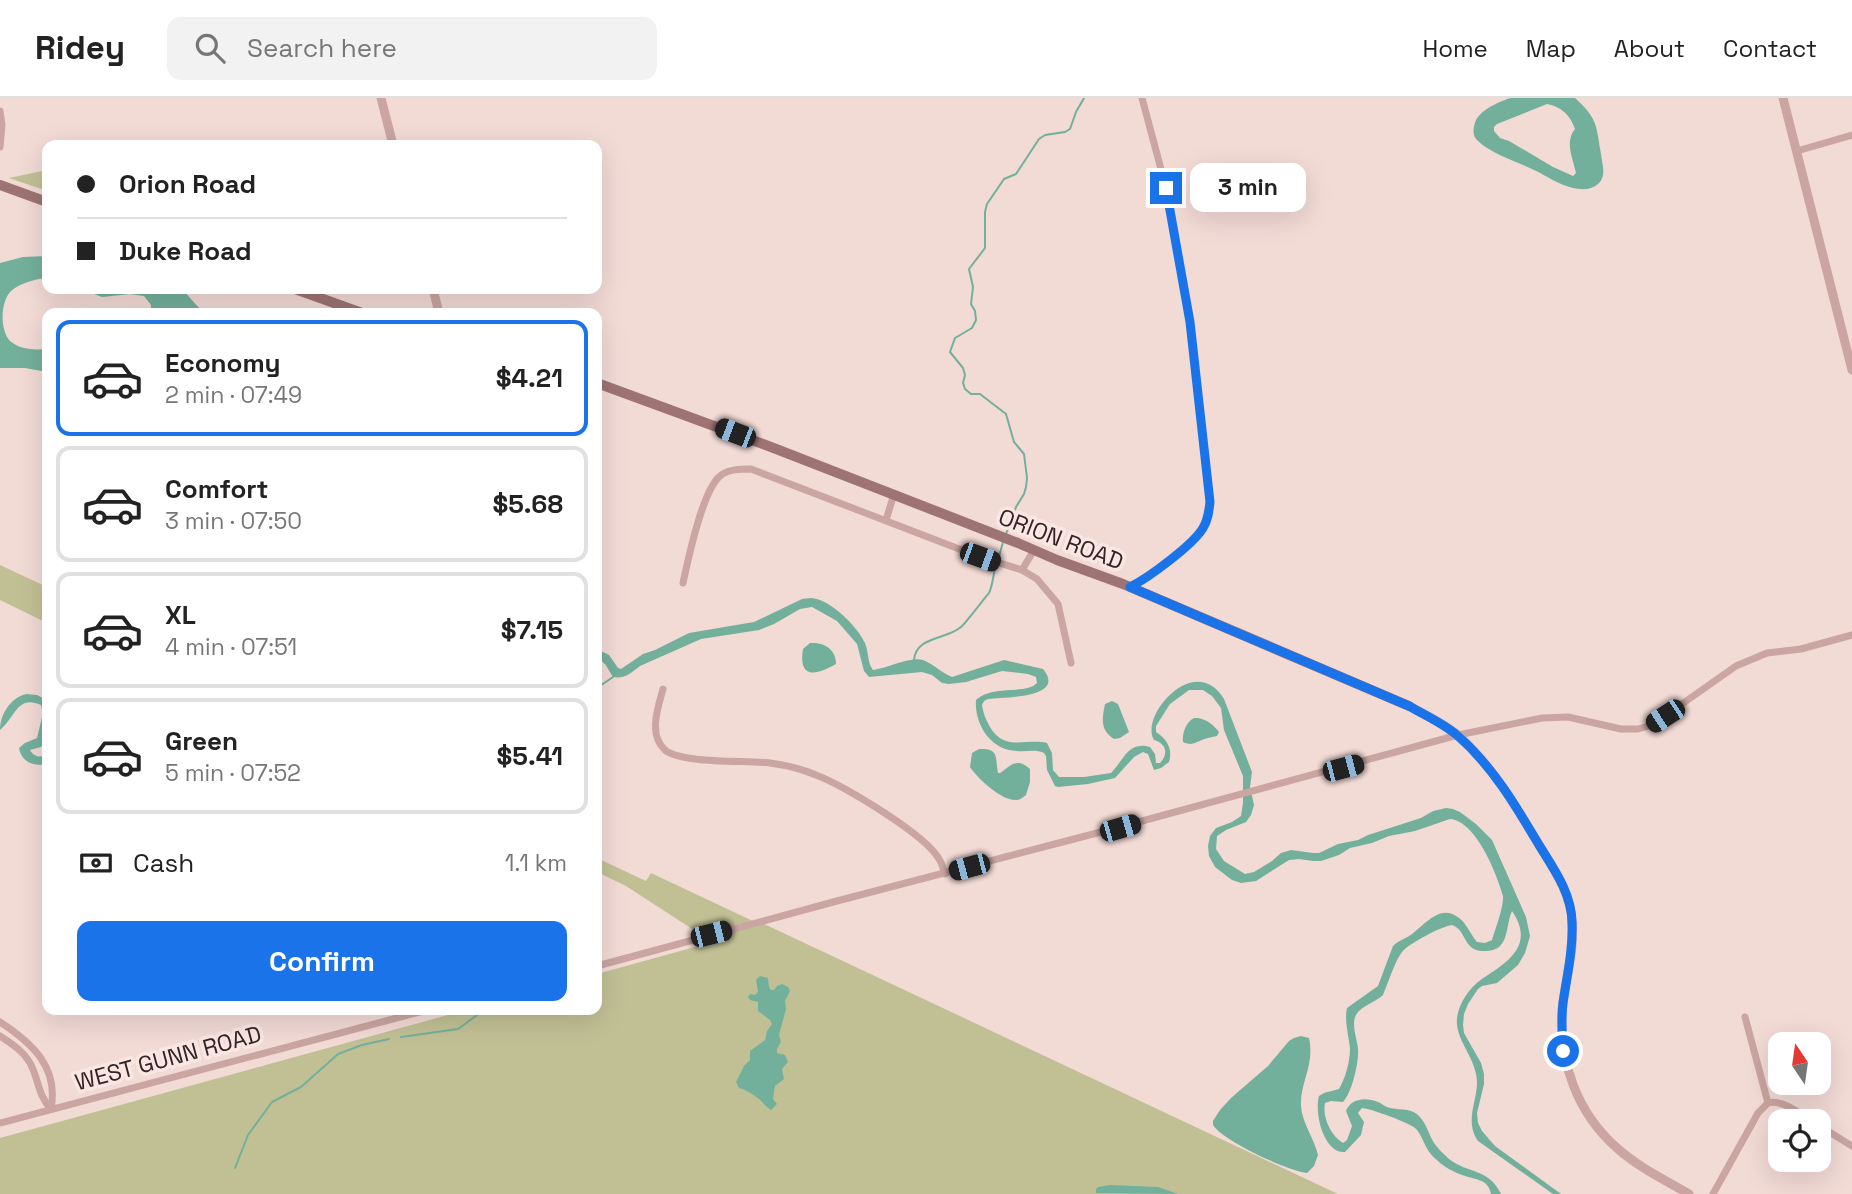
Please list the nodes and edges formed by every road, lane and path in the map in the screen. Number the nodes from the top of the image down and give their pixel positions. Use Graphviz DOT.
graph roads {
  1 [pos="381,98"];
  2 [pos="1142,98"];
  3 [pos="1783,98"];
  4 [pos="0,111"];
  5 [pos="1852,135"];
  6 [pos="392,140"];
  7 [pos="0,147"];
  8 [pos="1797,151"];
  9 [pos="0,186"];
  10 [pos="42,200"];
  11 [pos="309,294"];
  12 [pos="348,308"];
  13 [pos="1852,370"];
  14 [pos="602,385"];
  15 [pos="894,494"];
  16 [pos="886,520"];
  17 [pos="1034,550"];
  18 [pos="1022,570"];
  19 [pos="683,583"];
  20 [pos="1130,587"];
  21 [pos="1852,635"];
  22 [pos="1071,663"];
  23 [pos="663,689"];
  24 [pos="1409,706"];
  25 [pos="1458,736"];
  26 [pos="945,874"];
  27 [pos="602,965"];
  28 [pos="408,1015"];
  29 [pos="1745,1017"];
  30 [pos="0,1022"];
  31 [pos="0,1036"];
  32 [pos="41,1058"];
  33 [pos="30,1064"];
  34 [pos="1768,1103"];
  35 [pos="1792,1109"];
  36 [pos="51,1110"];
  37 [pos="0,1123"];
  38 [pos="1831,1133"];
  39 [pos="1852,1146"];
  40 [pos="1689,1194"];
  41 [pos="1713,1194"];
  1 -- 6 [label="street"];
  2 -- 20 [label="street"];
  3 -- 8 [label="street"];
  4 -- 7 [label="street"];
  5 -- 8 [label="street"];
  8 -- 13 [label="street"];
  9 -- 10 [label="main road"];
  11 -- 12 [label="main road"];
  14 -- 15 [label="main road, ORION ROAD"];
  15 -- 16 [label="street"];
  15 -- 17 [label="main road, ORION ROAD"];
  16 -- 18 [label="street"];
  16 -- 19 [label="street"];
  17 -- 18 [label="street"];
  17 -- 20 [label="main road, ORION ROAD"];
  18 -- 22 [label="street"];
  20 -- 24 [label="main road, ORION ROAD"];
  21 -- 25 [label="street"];
  23 -- 26 [label="street"];
  24 -- 25 [label="street, ORION ROAD"];
  25 -- 26 [label="street"];
  25 -- 40 [label="street, ORION ROAD"];
  26 -- 27 [label="street"];
  28 -- 36 [label="street, WEST GUNN ROAD"];
  29 -- 34 [label="street"];
  30 -- 32 [label="street"];
  31 -- 33 [label="street"];
  32 -- 33 [label="street"];
  32 -- 36 [label="street"];
  33 -- 36 [label="street"];
  34 -- 35 [label="street"];
  34 -- 41 [label="street"];
  36 -- 37 [label="street, WEST GUNN ROAD"];
  38 -- 39 [label="street"];
}
